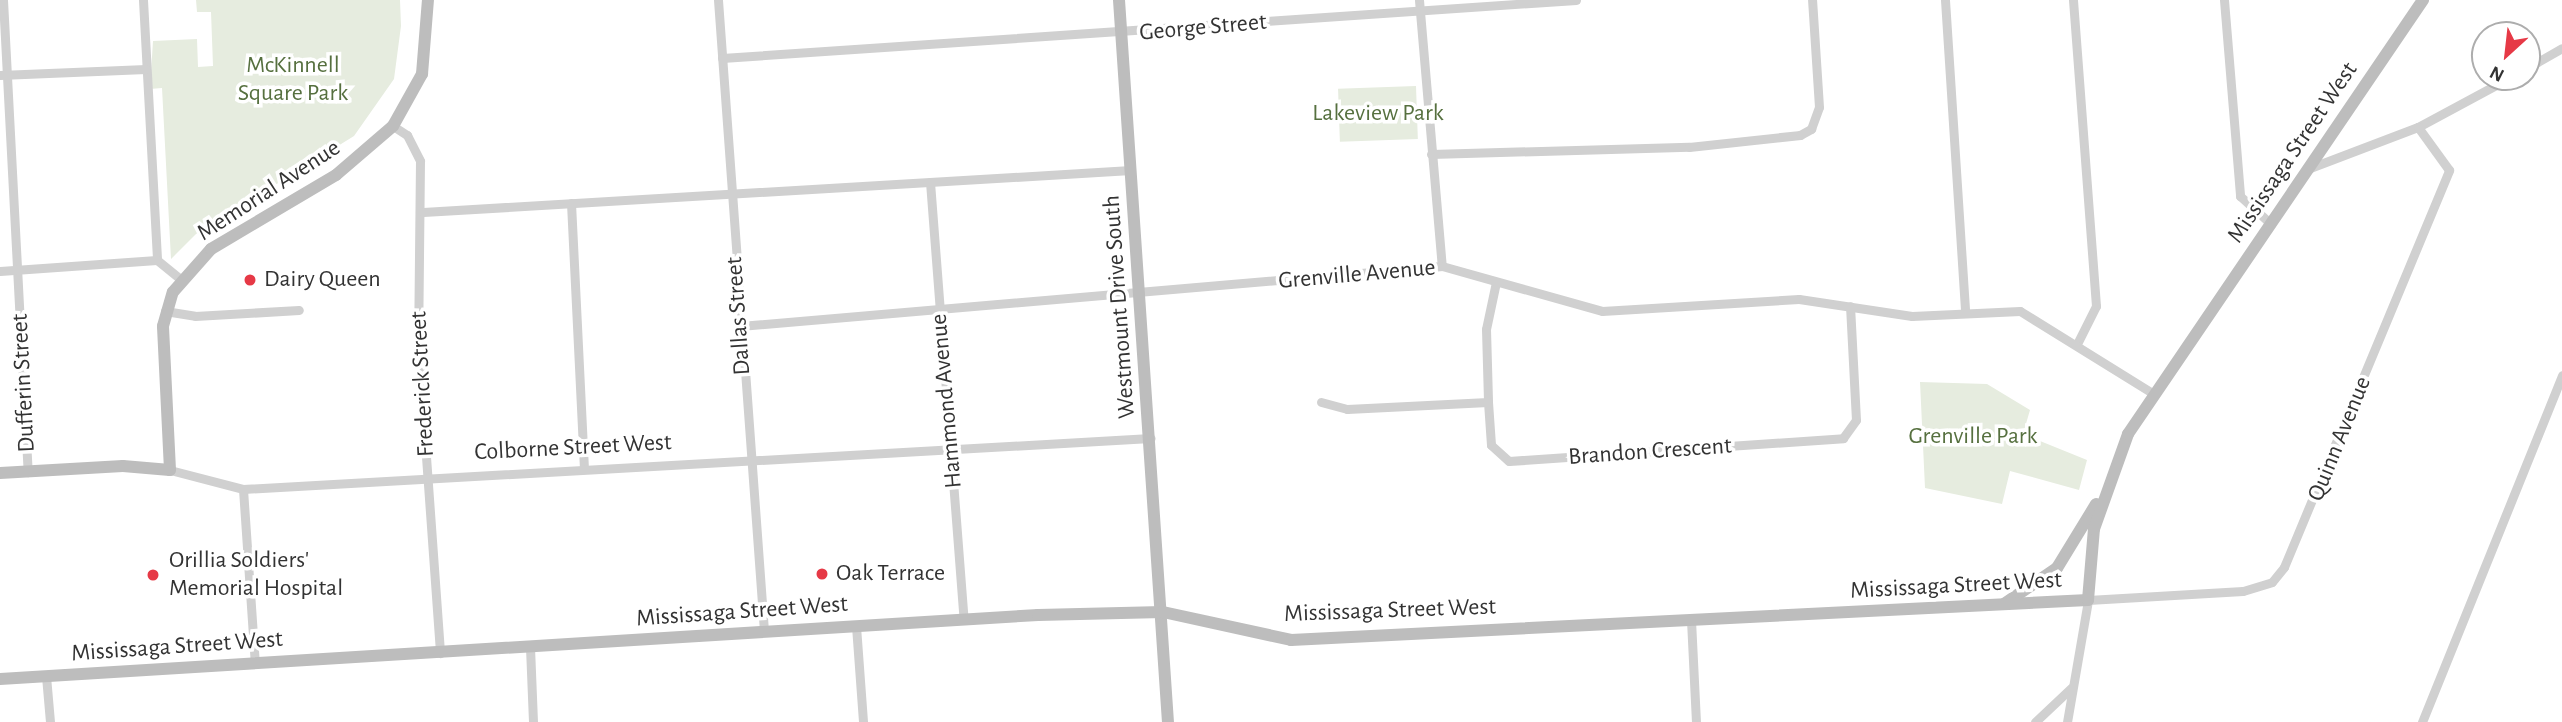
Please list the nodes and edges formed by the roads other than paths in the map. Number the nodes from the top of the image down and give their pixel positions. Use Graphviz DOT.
graph roads {
  1 [pos="3,0"];
  2 [pos="143,0"];
  3 [pos="428,0"];
  4 [pos="718,0"];
  5 [pos="1119,0"];
  6 [pos="1576,0"];
  7 [pos="1812,0"];
  8 [pos="1945,0"];
  9 [pos="2073,0"];
  10 [pos="2224,0"];
  11 [pos="2423,0"];
  12 [pos="1419,4"];
  13 [pos="1122,35"];
  14 [pos="2562,48"];
  15 [pos="722,58"];
  16 [pos="2541,60"];
  17 [pos="146,69"];
  18 [pos="3,75"];
  19 [pos="2485,91"];
  20 [pos="393,127"];
  21 [pos="2418,127"];
  22 [pos="1431,154"];
  23 [pos="1132,170"];
  24 [pos="2306,170"];
  25 [pos="930,183"];
  26 [pos="731,193"];
  27 [pos="571,204"];
  28 [pos="423,212"];
  29 [pos="2271,224"];
  30 [pos="157,260"];
  31 [pos="1442,266"];
  32 [pos="19,269"];
  33 [pos="0,271"];
  34 [pos="182,280"];
  35 [pos="1496,282"];
  36 [pos="1140,296"];
  37 [pos="1850,306"];
  38 [pos="299,310"];
  39 [pos="165,311"];
  40 [pos="939,312"];
  41 [pos="1965,312"];
  42 [pos="740,326"];
  43 [pos="2078,342"];
  44 [pos="2562,374"];
  45 [pos="2154,394"];
  46 [pos="1321,402"];
  47 [pos="1488,402"];
  48 [pos="1151,438"];
  49 [pos="952,450"];
  50 [pos="750,459"];
  51 [pos="584,468"];
  52 [pos="170,470"];
  53 [pos="29,472"];
  54 [pos="0,473"];
  55 [pos="428,478"];
  56 [pos="2105,488"];
  57 [pos="243,489"];
  58 [pos="2088,600"];
  59 [pos="2004,605"];
  60 [pos="1163,612"];
  61 [pos="964,620"];
  62 [pos="1691,620"];
  63 [pos="856,626"];
  64 [pos="764,631"];
  65 [pos="530,647"];
  66 [pos="440,653"];
  67 [pos="255,663"];
  68 [pos="46,676"];
  69 [pos="0,679"];
  70 [pos="2072,686"];
  71 [pos="50,722"];
  72 [pos="533,722"];
  73 [pos="863,722"];
  74 [pos="1168,722"];
  75 [pos="1696,722"];
  76 [pos="2035,722"];
  77 [pos="2067,722"];
  78 [pos="2422,722"];
  1 -- 18 [label="street, Dufferin Street"];
  2 -- 17 [label="street"];
  3 -- 20 [label="street, Memorial Avenue"];
  4 -- 15 [label="street, Dallas Street"];
  5 -- 13 [label="street, Westmount Drive South"];
  6 -- 12 [label="street, George Street"];
  7 -- 22 [label="street"];
  8 -- 41 [label="street"];
  9 -- 43 [label="street"];
  10 -- 29 [label="street"];
  11 -- 24 [label="street, Mississaga Street West"];
  12 -- 13 [label="street, George Street"];
  12 -- 22 [label="street"];
  13 -- 15 [label="street, George Street"];
  13 -- 23 [label="street, Westmount Drive South"];
  14 -- 16 [label="street"];
  15 -- 26 [label="street, Dallas Street"];
  17 -- 18 [label="street"];
  17 -- 30 [label="street"];
  18 -- 32 [label="street, Dufferin Street"];
  19 -- 21 [label="street"];
  20 -- 28 [label="street, Frederick Street"];
  20 -- 34 [label="street, Memorial Avenue"];
  21 -- 24 [label="street"];
  21 -- 58 [label="street, Quinn Avenue"];
  22 -- 31 [label="street"];
  23 -- 25 [label="street"];
  23 -- 36 [label="street, Westmount Drive South"];
  24 -- 29 [label="street, Mississaga Street West"];
  25 -- 26 [label="street"];
  25 -- 40 [label="street, Hammond Avenue"];
  26 -- 27 [label="street"];
  26 -- 42 [label="street, Dallas Street"];
  27 -- 28 [label="street"];
  27 -- 51 [label="street"];
  28 -- 55 [label="street, Frederick Street"];
  29 -- 45 [label="street, Mississaga Street West"];
  30 -- 32 [label="street"];
  30 -- 34 [label="street"];
  31 -- 35 [label="street, Grenville Avenue"];
  31 -- 36 [label="street, Grenville Avenue"];
  32 -- 33 [label="street"];
  32 -- 53 [label="street, Dufferin Street"];
  34 -- 39 [label="street, Memorial Avenue"];
  35 -- 37 [label="street, Grenville Avenue"];
  35 -- 47 [label="street, Brandon Crescent"];
  36 -- 40 [label="street, Grenville Avenue"];
  36 -- 48 [label="street, Westmount Drive South"];
  37 -- 41 [label="street, Grenville Avenue"];
  37 -- 47 [label="street, Brandon Crescent"];
  38 -- 39 [label="street"];
  39 -- 52 [label="street"];
  40 -- 42 [label="street, Grenville Avenue"];
  40 -- 49 [label="street, Hammond Avenue"];
  41 -- 43 [label="street, Grenville Avenue"];
  42 -- 50 [label="street, Dallas Street"];
  43 -- 45 [label="street, Grenville Avenue"];
  44 -- 78 [label="street"];
  45 -- 56 [label="street, Mississaga Street West"];
  46 -- 47 [label="street"];
  48 -- 49 [label="street, Colborne Street West"];
  48 -- 60 [label="street, Westmount Drive South"];
  49 -- 50 [label="street, Colborne Street West"];
  49 -- 61 [label="street, Hammond Avenue"];
  50 -- 51 [label="street, Colborne Street West"];
  50 -- 64 [label="street, Dallas Street"];
  51 -- 55 [label="street, Colborne Street West"];
  52 -- 53 [label="street, Colborne Street West"];
  52 -- 57 [label="street, Colborne Street West"];
  53 -- 54 [label="street, Colborne Street West"];
  55 -- 57 [label="street, Colborne Street West"];
  55 -- 66 [label="street, Frederick Street"];
  56 -- 58 [label="street, Mississaga Street West"];
  56 -- 59 [label="street"];
  57 -- 67 [label="street"];
  58 -- 59 [label="street, Mississaga Street West"];
  58 -- 70 [label="street"];
  59 -- 62 [label="street, Mississaga Street West"];
  60 -- 61 [label="street, Mississaga Street West"];
  60 -- 62 [label="street, Mississaga Street West"];
  60 -- 74 [label="street, Westmount Drive South"];
  61 -- 63 [label="street, Mississaga Street West"];
  62 -- 75 [label="street"];
  63 -- 64 [label="street, Mississaga Street West"];
  63 -- 73 [label="street"];
  64 -- 65 [label="street, Mississaga Street West"];
  65 -- 66 [label="street, Mississaga Street West"];
  65 -- 72 [label="street"];
  66 -- 67 [label="street, Mississaga Street West"];
  67 -- 68 [label="street, Mississaga Street West"];
  68 -- 69 [label="street, Mississaga Street West"];
  68 -- 71 [label="street"];
  70 -- 76 [label="street"];
  70 -- 77 [label="street"];
}
